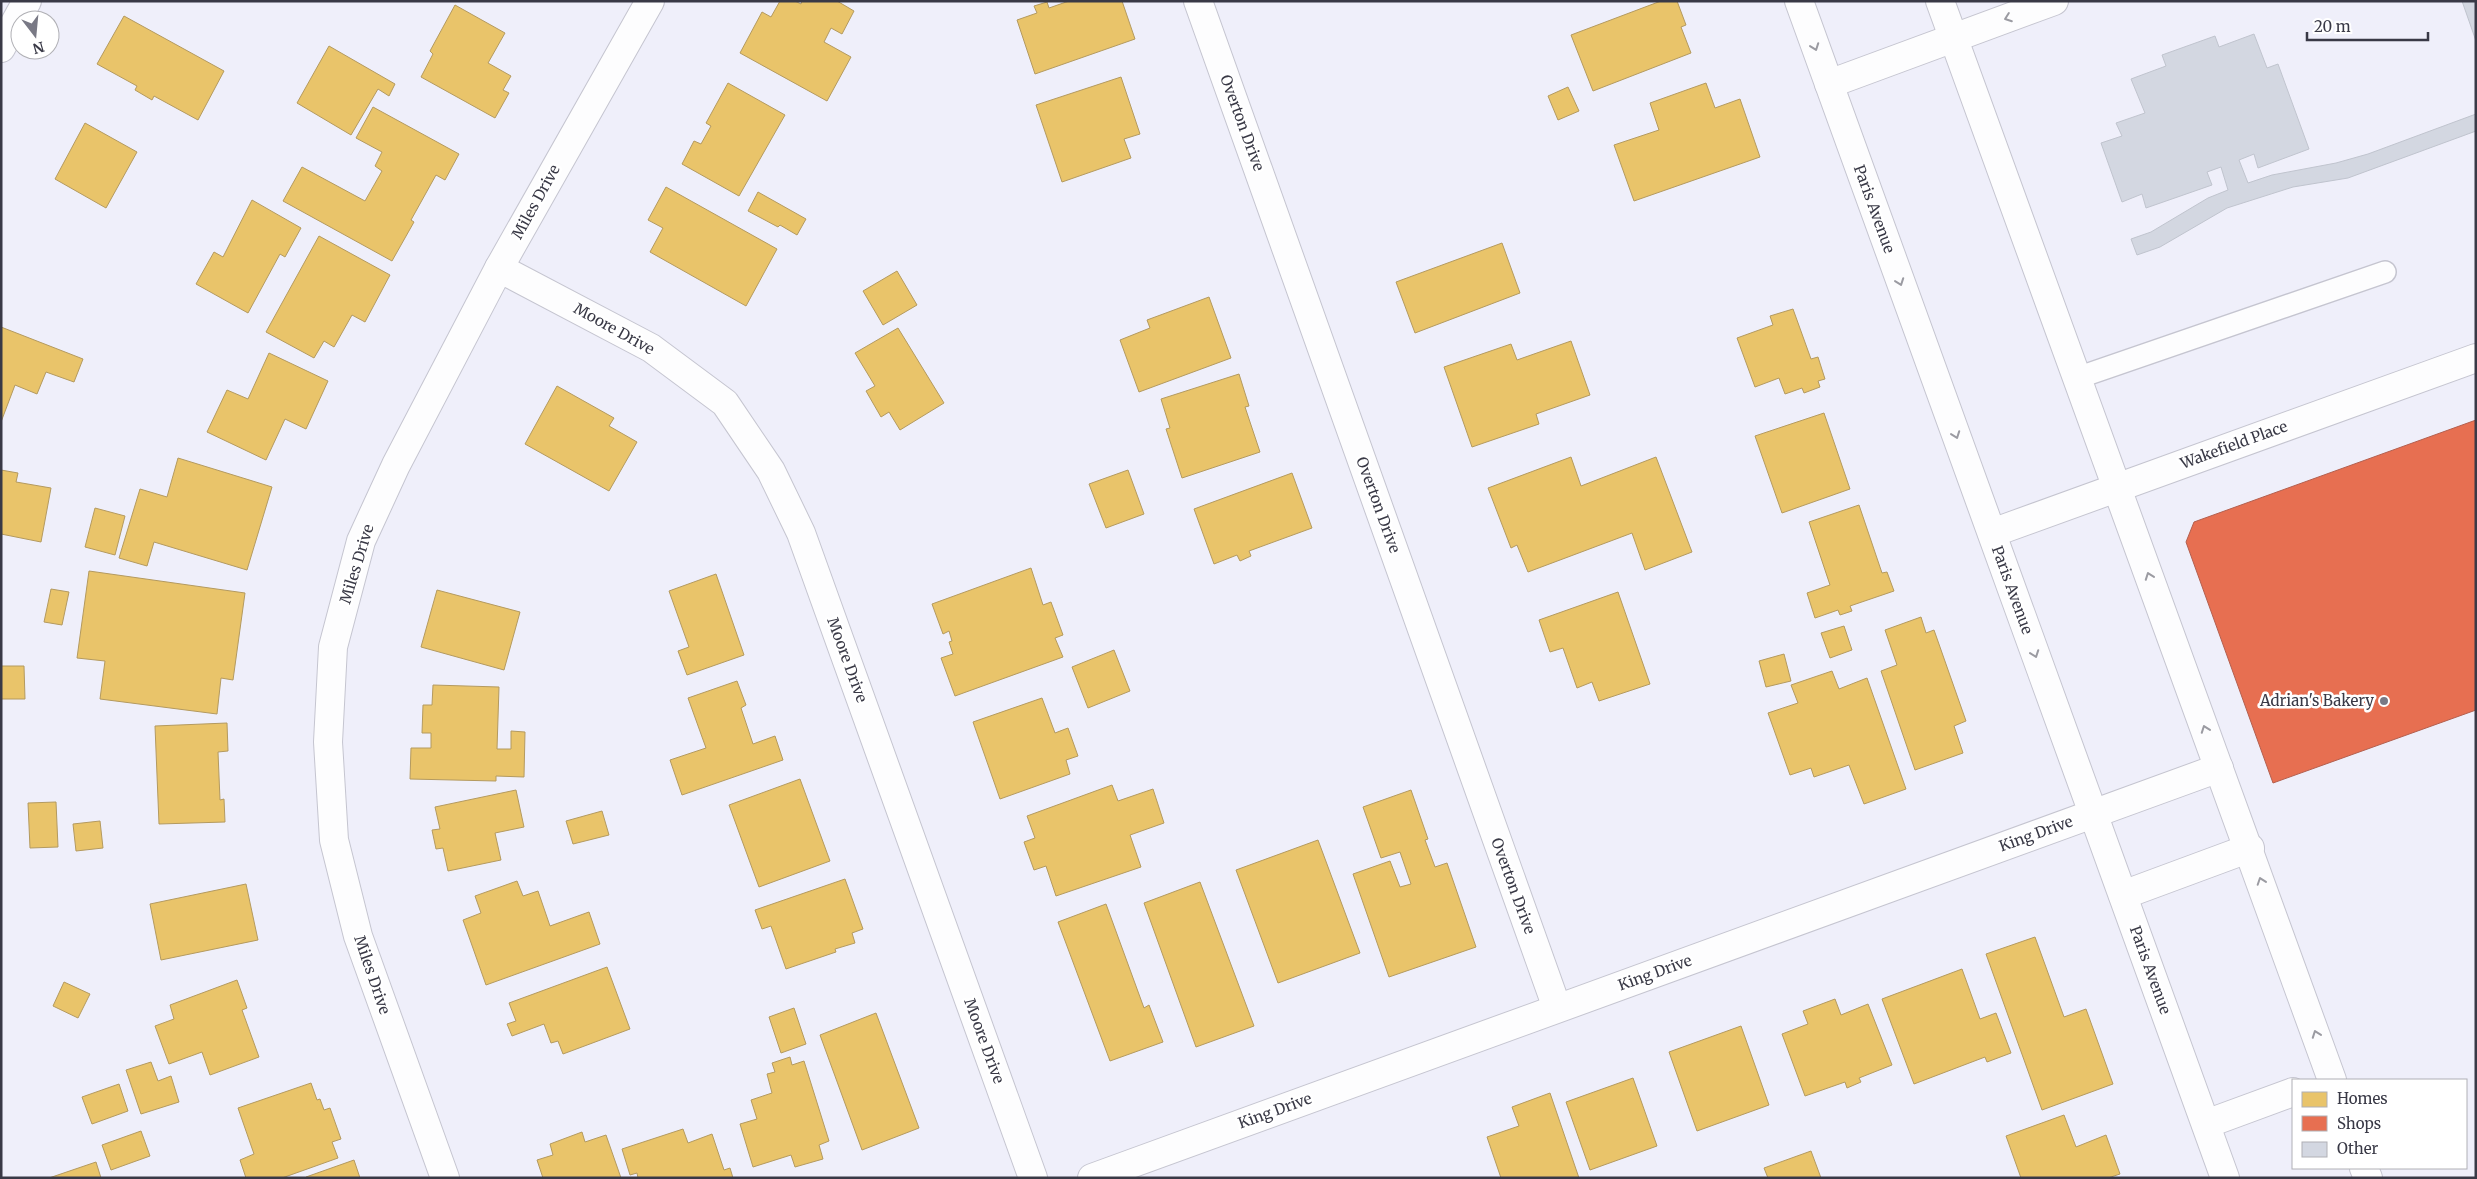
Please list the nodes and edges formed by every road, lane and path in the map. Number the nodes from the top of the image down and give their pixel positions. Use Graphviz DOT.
graph roads {
  1 [pos="27,1"];
  2 [pos="650,1"];
  3 [pos="1198,1"];
  4 [pos="1799,1"];
  5 [pos="1940,1"];
  6 [pos="2054,1"];
  7 [pos="1954,37"];
  8 [pos="1,48"];
  9 [pos="1829,84"];
  10 [pos="499,268"];
  11 [pos="2385,272"];
  12 [pos="2476,358"];
  13 [pos="2077,378"];
  14 [pos="2117,487"];
  15 [pos="1992,533"];
  16 [pos="2219,768"];
  17 [pos="2093,813"];
  18 [pos="2250,848"];
  19 [pos="2123,895"];
  20 [pos="1557,1008"];
  21 [pos="2330,1079"];
  22 [pos="2292,1092"];
  23 [pos="2206,1124"];
  24 [pos="445,1178"];
  25 [pos="1033,1178"];
  26 [pos="1092,1178"];
  27 [pos="2225,1178"];
  1 -- 8 [label="street"];
  2 -- 10 [label="street, Miles Drive"];
  3 -- 20 [label="street, Overton Drive"];
  4 -- 9 [label="street, Paris Avenue, one-way"];
  5 -- 7 [label="street"];
  6 -- 7 [label="street, one-way"];
  7 -- 9 [label="street"];
  7 -- 13 [label="street"];
  9 -- 15 [label="street, Paris Avenue, one-way"];
  10 -- 24 [label="street, Miles Drive"];
  10 -- 25 [label="street, Moore Drive"];
  11 -- 13 [label="lane"];
  12 -- 14 [label="street, Wakefield Place"];
  13 -- 14 [label="street"];
  14 -- 15 [label="street, Wakefield Place"];
  16 -- 14 [label="street, one-way"];
  15 -- 17 [label="street, Paris Avenue, one-way"];
  16 -- 17 [label="street, King Drive"];
  16 -- 18 [label="street"];
  17 -- 19 [label="street, Paris Avenue"];
  17 -- 20 [label="street, King Drive"];
  18 -- 19 [label="street"];
  21 -- 18 [label="street, one-way"];
  19 -- 23 [label="street, Paris Avenue"];
  20 -- 26 [label="street, King Drive"];
  22 -- 23 [label="street"];
  23 -- 27 [label="street, Paris Avenue"];
}
